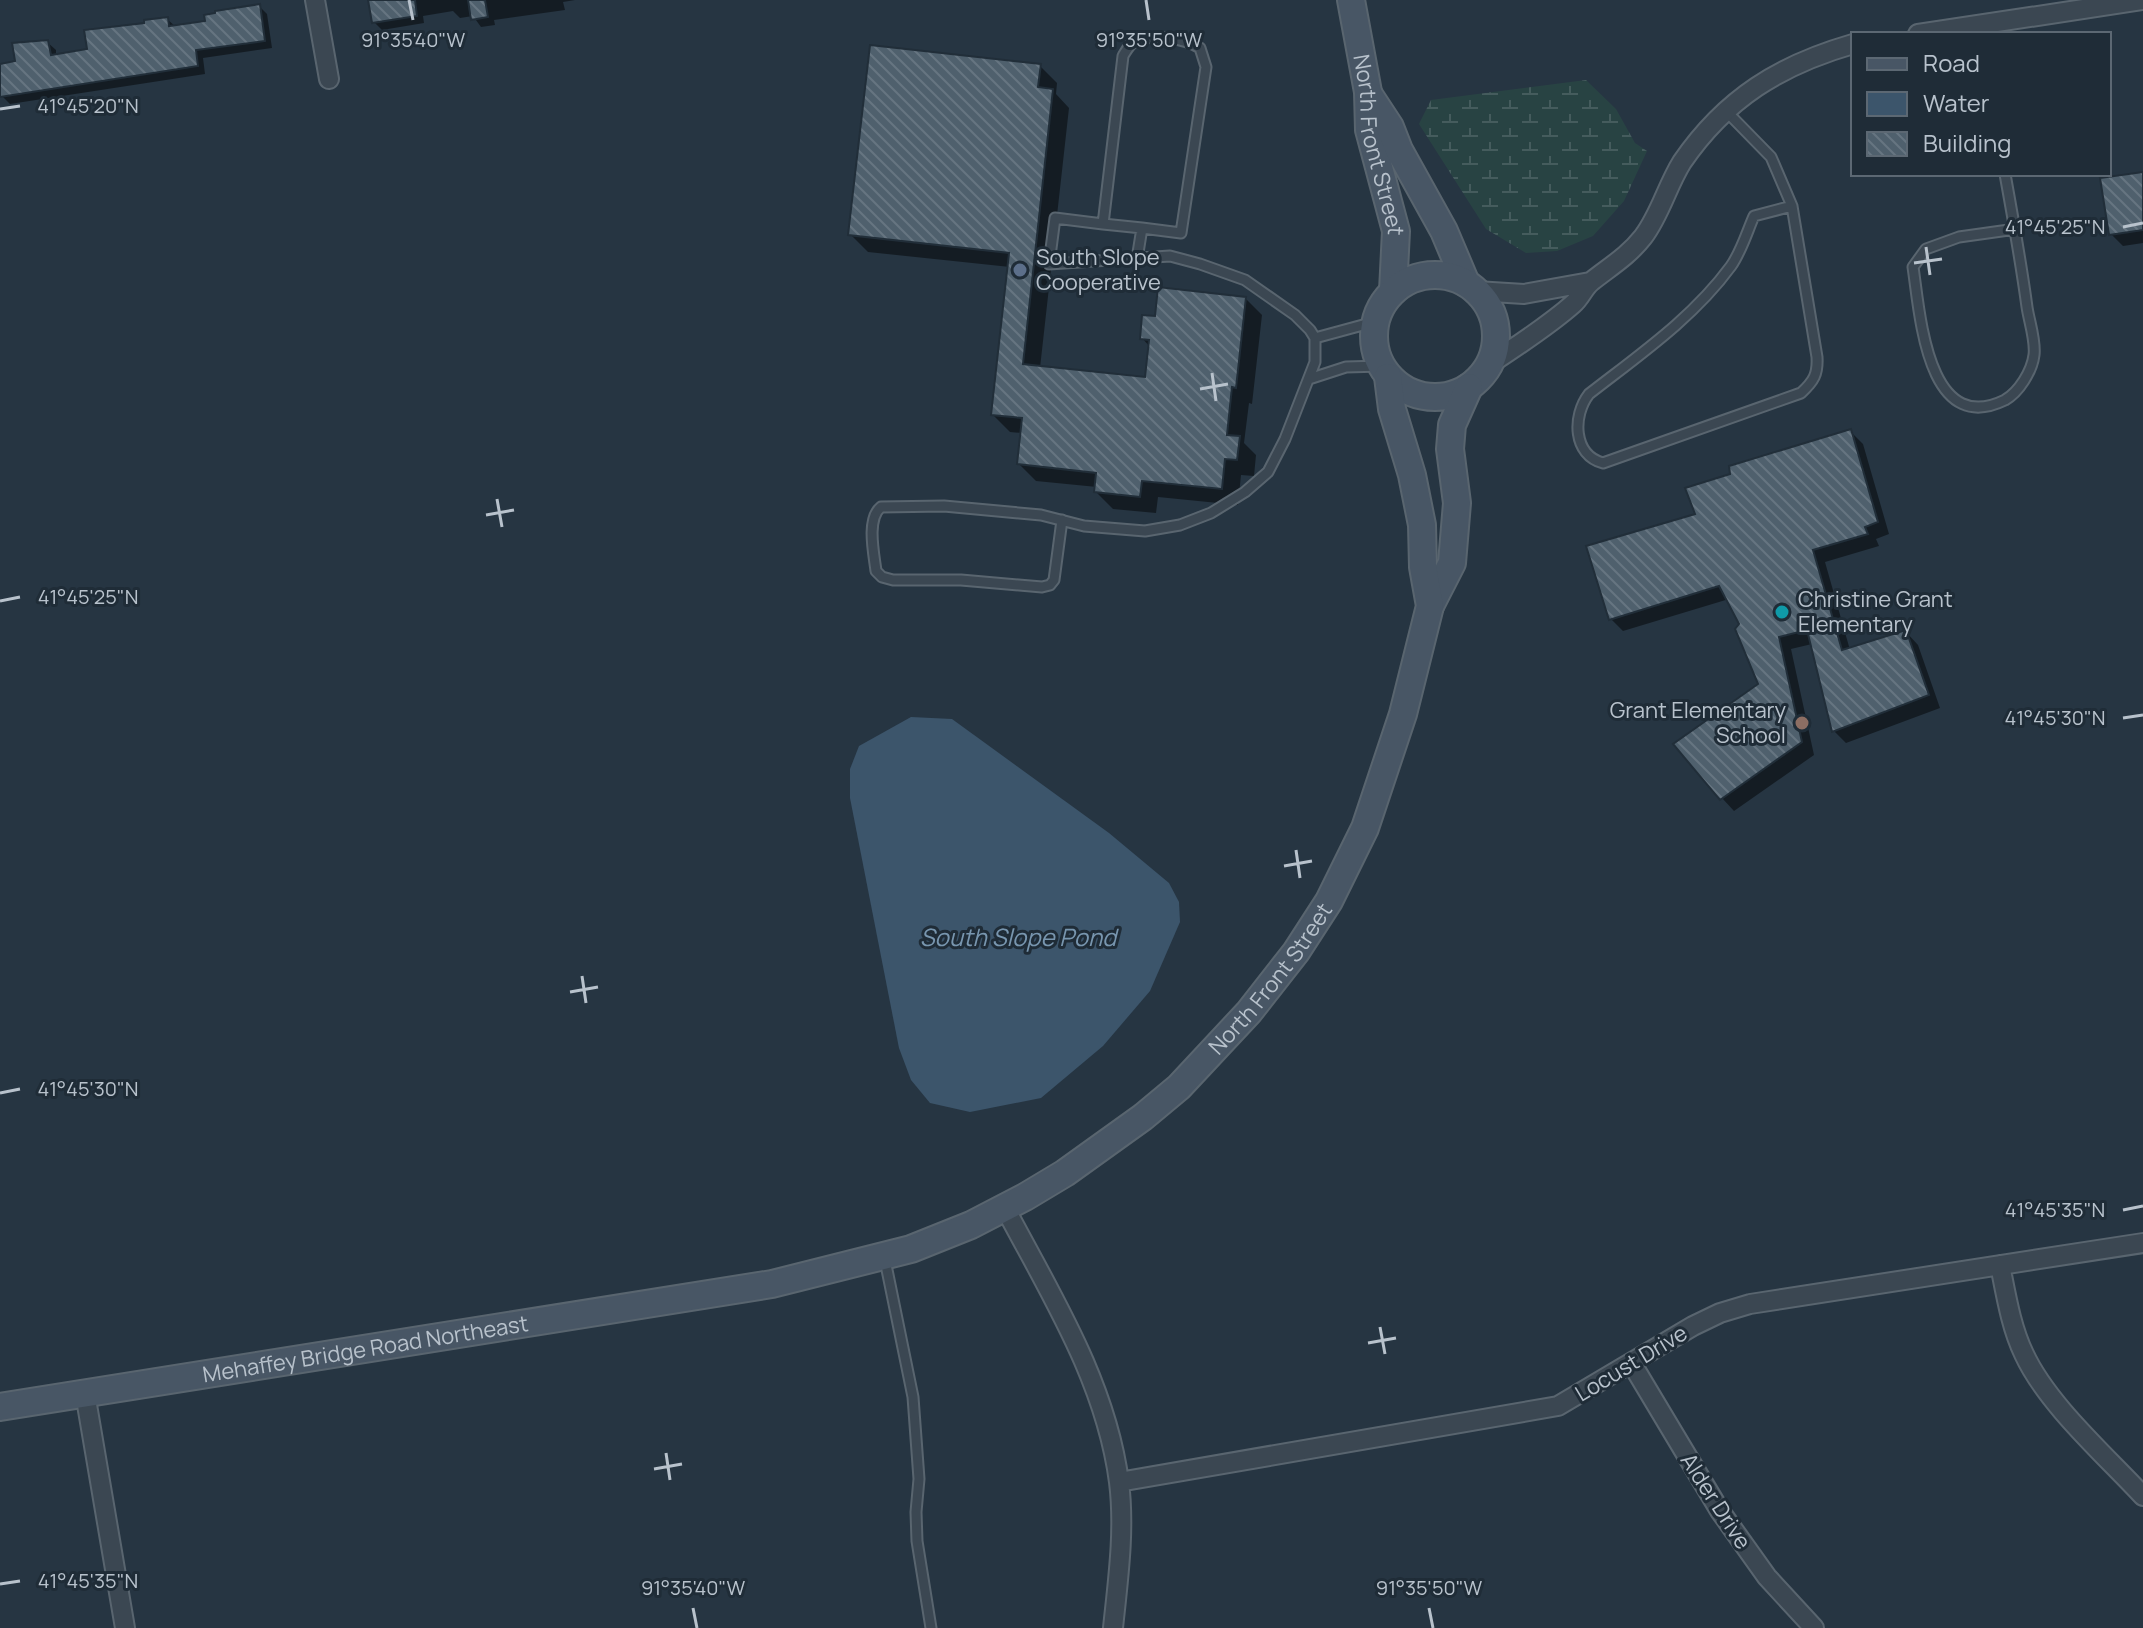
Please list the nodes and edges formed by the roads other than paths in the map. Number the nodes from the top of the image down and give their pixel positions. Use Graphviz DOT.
graph roads {
  1 [pos="315,0"];
  2 [pos="1351,0"];
  3 [pos="2143,0"];
  4 [pos="1978,29"];
  5 [pos="1942,32"];
  6 [pos="1851,45"];
  7 [pos="329,79"];
  8 [pos="1368,92"];
  9 [pos="1726,111"];
  10 [pos="2005,176"];
  11 [pos="1792,206"];
  12 [pos="1103,224"];
  13 [pos="1142,228"];
  14 [pos="2016,229"];
  15 [pos="1137,259"];
  16 [pos="1590,282"];
  17 [pos="1471,287"];
  18 [pos="1393,291"];
  19 [pos="1374,322"];
  20 [pos="1315,338"];
  21 [pos="1490,364"];
  22 [pos="1385,372"];
  23 [pos="1309,379"];
  24 [pos="1469,387"];
  25 [pos="1062,520"];
  26 [pos="1430,606"];
  27 [pos="1005,1208"];
  28 [pos="2143,1243"];
  29 [pos="884,1256"];
  30 [pos="2000,1265"];
  31 [pos="729,1290"];
  32 [pos="1632,1364"];
  33 [pos="85,1393"];
  34 [pos="0,1407"];
  35 [pos="1119,1482"];
  36 [pos="2143,1496"];
  37 [pos="125,1628"];
  38 [pos="931,1628"];
  39 [pos="1113,1628"];
  40 [pos="1814,1628"];
  1 -- 7 [label="street"];
  2 -- 8 [label="main road, North Front Street"];
  3 -- 4 [label="street"];
  4 -- 5 [label="street"];
  6 -- 9 [label="street"];
  8 -- 17 [label="main road"];
  8 -- 18 [label="main road, North Front Street"];
  9 -- 11 [label="lane"];
  9 -- 16 [label="street"];
  10 -- 14 [label="lane"];
  11 -- 11 [label="lane"];
  12 -- 13 [label="lane"];
  12 -- 13 [label="lane"];
  12 -- 15 [label="lane"];
  13 -- 15 [label="lane"];
  14 -- 14 [label="lane"];
  15 -- 20 [label="lane"];
  16 -- 17 [label="street"];
  16 -- 21 [label="street"];
  17 -- 18 [label="main road"];
  17 -- 21 [label="main road"];
  18 -- 19 [label="main road"];
  19 -- 20 [label="lane"];
  19 -- 22 [label="main road"];
  20 -- 23 [label="lane"];
  21 -- 24 [label="main road"];
  22 -- 23 [label="lane"];
  22 -- 24 [label="main road"];
  22 -- 26 [label="main road, North Front Street"];
  23 -- 25 [label="lane"];
  24 -- 26 [label="main road"];
  25 -- 25 [label="lane"];
  26 -- 27 [label="main road, North Front Street"];
  27 -- 29 [label="main road, North Front Street"];
  27 -- 35 [label="street"];
  28 -- 30 [label="street, Locust Drive"];
  29 -- 31 [label="main road, North Front Street"];
  29 -- 38 [label="lane"];
  30 -- 32 [label="street, Locust Drive"];
  30 -- 36 [label="street"];
  31 -- 33 [label="main road, Mehaffey Bridge Road Northeast"];
  32 -- 35 [label="street, Locust Drive"];
  32 -- 40 [label="street, Alder Drive"];
  33 -- 34 [label="main road, Mehaffey Bridge Road Northeast"];
  33 -- 37 [label="street"];
  35 -- 39 [label="street"];
}
